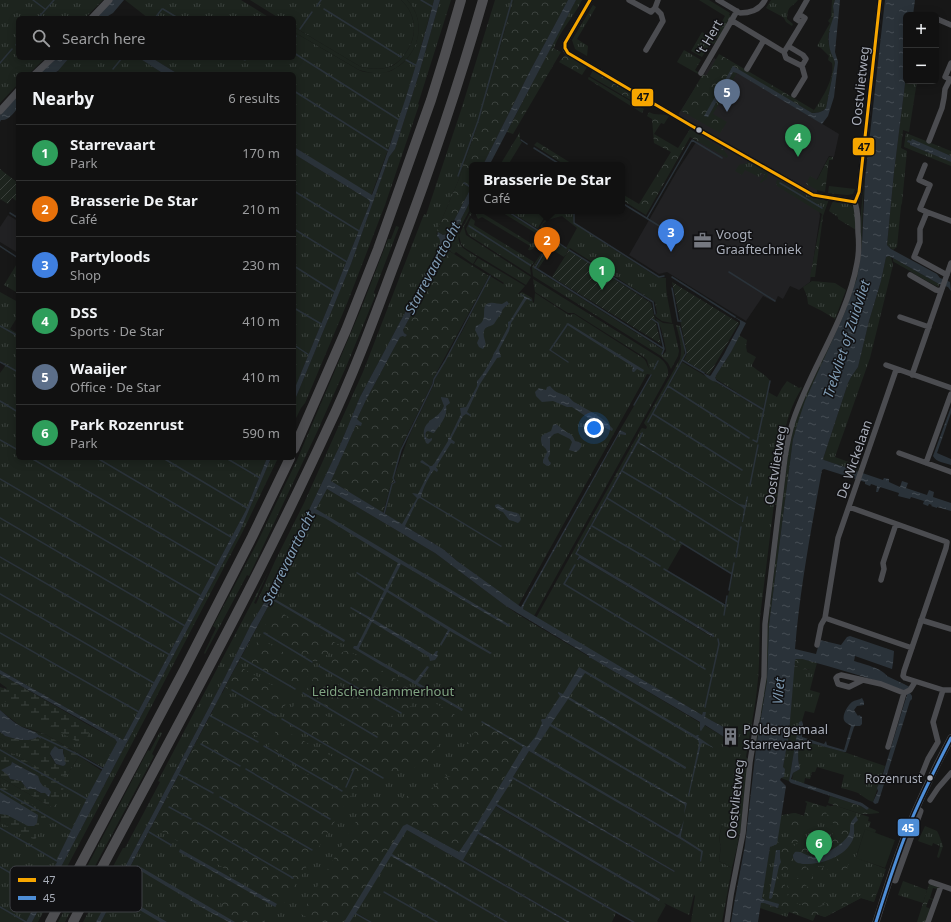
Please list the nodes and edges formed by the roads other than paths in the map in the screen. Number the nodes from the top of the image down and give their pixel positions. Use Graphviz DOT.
graph roads {
  1 [pos="109,0"];
  2 [pos="461,0"];
  3 [pos="483,0"];
  4 [pos="590,0"];
  5 [pos="629,0"];
  6 [pos="658,0"];
  7 [pos="718,0"];
  8 [pos="765,0"];
  9 [pos="807,0"];
  10 [pos="880,0"];
  11 [pos="655,8"];
  12 [pos="737,11"];
  13 [pos="94,16"];
  14 [pos="731,20"];
  15 [pos="939,20"];
  16 [pos="951,25"];
  17 [pos="764,40"];
  18 [pos="788,46"];
  19 [pos="646,50"];
  20 [pos="784,52"];
  21 [pos="50,60"];
  22 [pos="951,63"];
  23 [pos="802,66"];
  24 [pos="747,69"];
  25 [pos="37,72"];
  26 [pos="700,73"];
  27 [pos="16,93"];
  28 [pos="945,94"];
  29 [pos="794,95"];
  30 [pos="951,97"];
  31 [pos="0,111"];
  32 [pos="929,141"];
  33 [pos="926,165"];
  34 [pos="855,202"];
  35 [pos="927,212"];
  36 [pos="951,221"];
  37 [pos="951,265"];
  38 [pos="910,275"];
  39 [pos="947,277"];
  40 [pos="942,289"];
  41 [pos="900,317"];
  42 [pos="929,327"];
  43 [pos="886,365"];
  44 [pos="896,370"];
  45 [pos="912,375"];
  46 [pos="951,388"];
  47 [pos="951,394"];
  48 [pos="296,444"];
  49 [pos="899,453"];
  50 [pos="289,460"];
  51 [pos="926,463"];
  52 [pos="951,472"];
  53 [pos="848,507"];
  54 [pos="896,524"];
  55 [pos="948,549"];
  56 [pos="881,580"];
  57 [pos="826,618"];
  58 [pos="922,620"];
  59 [pos="951,629"];
  60 [pos="817,646"];
  61 [pos="912,648"];
  62 [pos="863,680"];
  63 [pos="915,682"];
  64 [pos="942,690"];
  65 [pos="951,690"];
  66 [pos="906,692"];
  67 [pos="951,738"];
  68 [pos="951,746"];
  69 [pos="888,747"];
  70 [pos="951,773"];
  71 [pos="922,774"];
  72 [pos="930,800"];
  73 [pos="914,822"];
  74 [pos="80,866"];
  75 [pos="103,866"];
  76 [pos="931,882"];
  77 [pos="941,886"];
  78 [pos="951,889"];
  79 [pos="55,912"];
  80 [pos="78,912"];
  81 [pos="50,922"];
  82 [pos="73,922"];
  83 [pos="727,922"];
  84 [pos="876,922"];
  85 [pos="881,922"];
  86 [pos="928,922"];
  1 -- 13 [label="street"];
  2 -- 48 [label="highway"];
  3 -- 75 [label="highway"];
  4 -- 34 [label="street"];
  5 -- 11 [label="street"];
  6 -- 11 [label="street"];
  7 -- 12 [label="street, 't Hert"];
  8 -- 12 [label="street, 't Hert"];
  9 -- 18 [label="street"];
  10 -- 34 [label="street, Oostvlietweg"];
  11 -- 19 [label="street"];
  12 -- 14 [label="street, 't Hert"];
  14 -- 17 [label="street"];
  14 -- 26 [label="street, 't Hert"];
  15 -- 16 [label="street"];
  17 -- 20 [label="street"];
  17 -- 24 [label="street"];
  18 -- 20 [label="street"];
  18 -- 23 [label="street"];
  20 -- 23 [label="street"];
  21 -- 25 [label="street"];
  22 -- 28 [label="street"];
  23 -- 29 [label="street"];
  27 -- 31 [label="street"];
  28 -- 30 [label="street"];
  28 -- 32 [label="street"];
  33 -- 35 [label="street"];
  34 -- 83 [label="street, Oostvlietweg"];
  35 -- 36 [label="street"];
  35 -- 39 [label="street"];
  37 -- 39 [label="street"];
  38 -- 40 [label="street"];
  39 -- 40 [label="street"];
  40 -- 42 [label="street"];
  41 -- 42 [label="street"];
  42 -- 45 [label="street"];
  43 -- 44 [label="street"];
  44 -- 45 [label="street"];
  44 -- 53 [label="street, De Wickelaan"];
  45 -- 46 [label="street"];
  47 -- 51 [label="street"];
  49 -- 51 [label="street"];
  50 -- 74 [label="highway"];
  51 -- 52 [label="street"];
  53 -- 54 [label="street, De Wickelaan"];
  53 -- 57 [label="street"];
  54 -- 55 [label="street, De Wickelaan"];
  54 -- 56 [label="street"];
  55 -- 58 [label="street, De Wickelaan"];
  57 -- 60 [label="street"];
  57 -- 61 [label="street"];
  58 -- 59 [label="street"];
  58 -- 61 [label="street, De Wickelaan"];
  61 -- 63 [label="street, De Wickelaan"];
  62 -- 66 [label="street"];
  63 -- 64 [label="street"];
  63 -- 66 [label="street"];
  64 -- 65 [label="street"];
  64 -- 71 [label="street"];
  66 -- 69 [label="street"];
  67 -- 73 [label="street"];
  68 -- 73 [label="street"];
  70 -- 72 [label="street"];
  73 -- 84 [label="street"];
  73 -- 85 [label="street"];
  76 -- 77 [label="street"];
  77 -- 78 [label="street"];
  77 -- 86 [label="street"];
  79 -- 81 [label="highway"];
  80 -- 82 [label="highway"];
}
